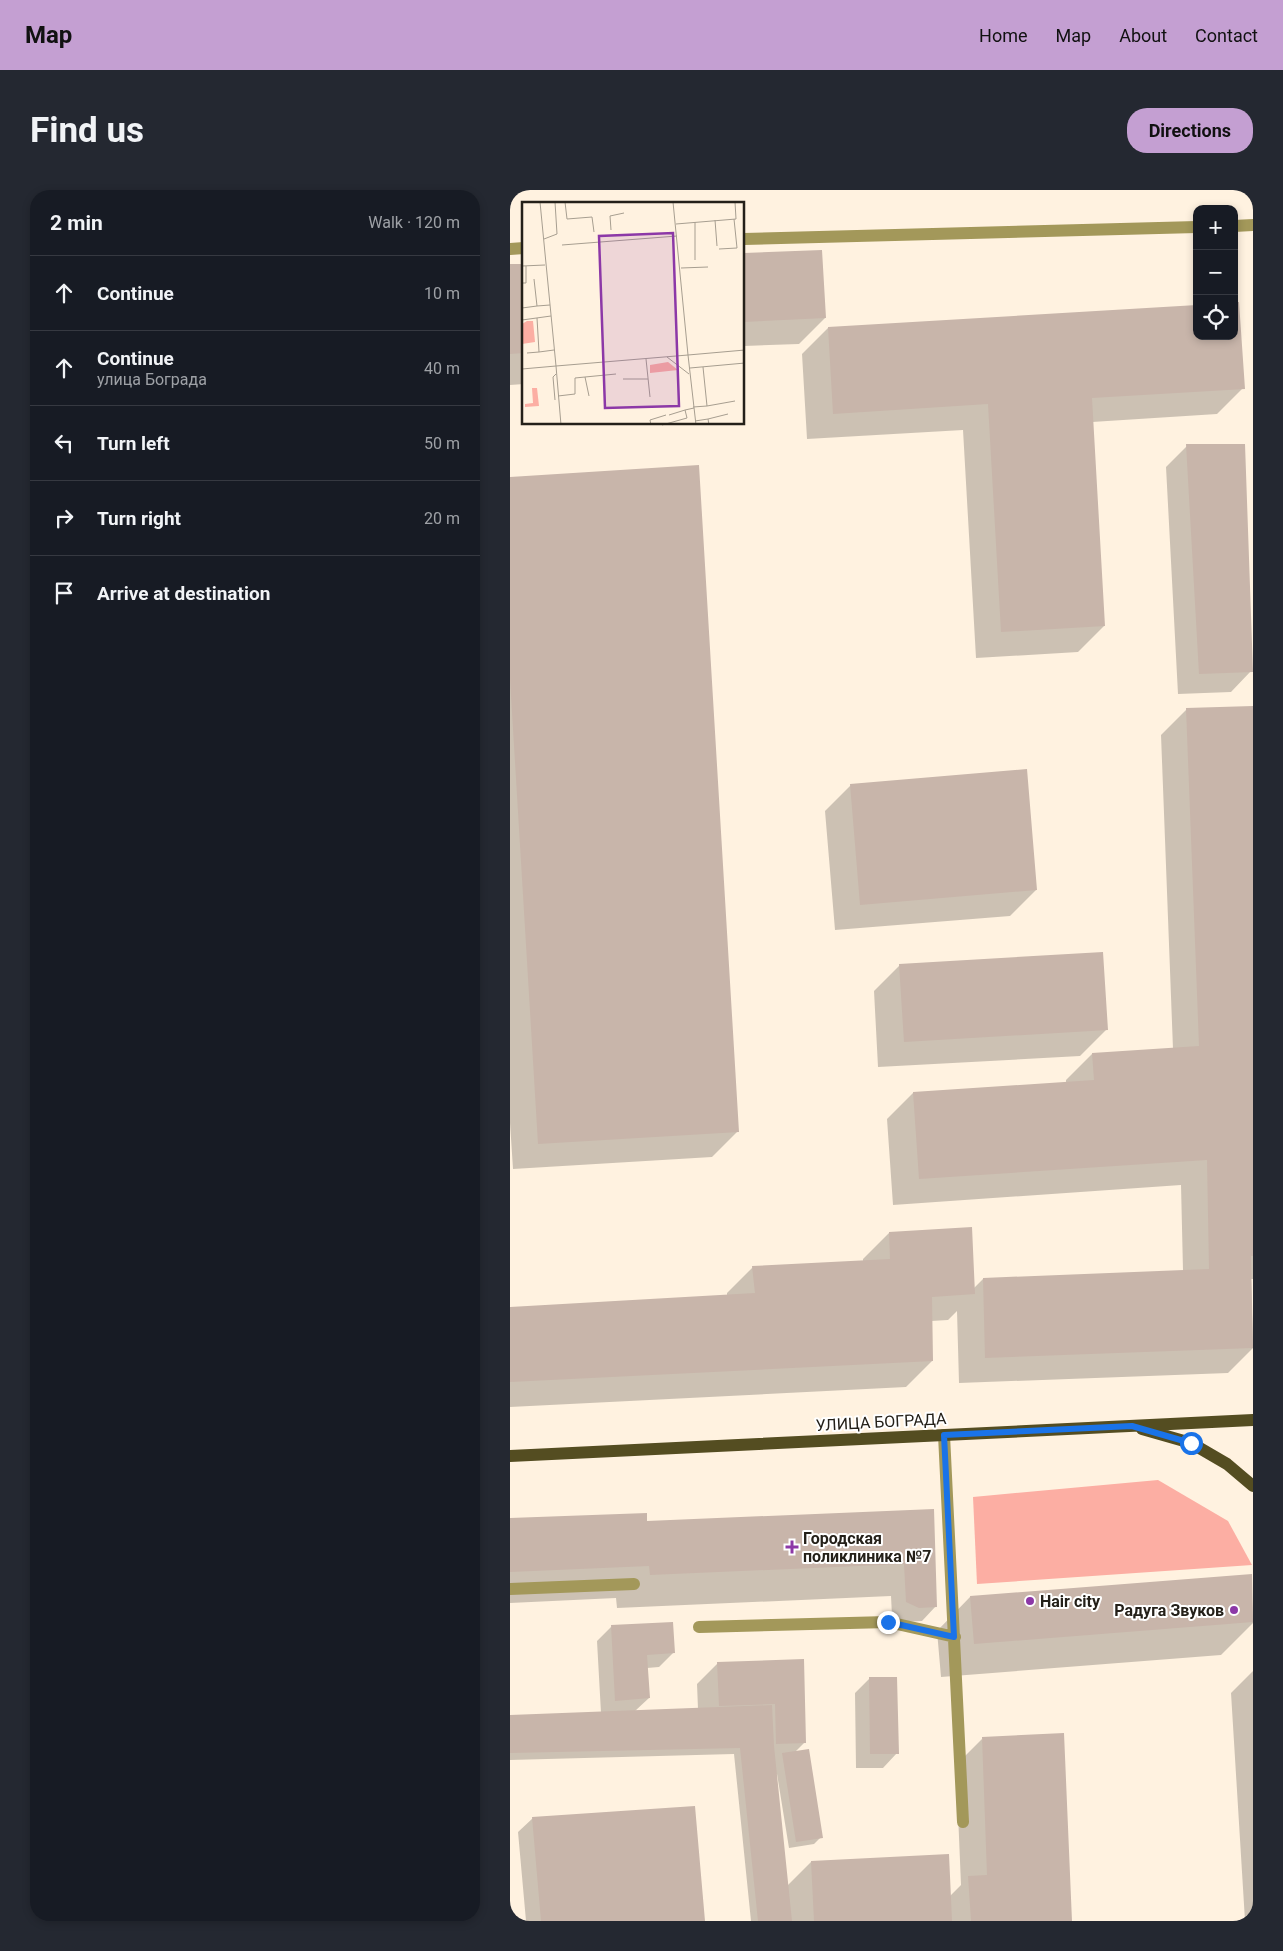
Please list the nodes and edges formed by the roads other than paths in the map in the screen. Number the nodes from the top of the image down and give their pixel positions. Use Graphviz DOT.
graph roads {
  1 [pos="1253,224"];
  2 [pos="1238,226"];
  3 [pos="1193,227"];
  4 [pos="745,239"];
  5 [pos="1253,1420"];
  6 [pos="1132,1426"];
  7 [pos="944,1435"];
  8 [pos="510,1456"];
  9 [pos="1253,1486"];
  10 [pos="634,1584"];
  11 [pos="510,1589"];
  12 [pos="698,1627"];
  13 [pos="954,1637"];
  14 [pos="963,1822"];
  1 -- 2 [label="lane"];
  3 -- 4 [label="lane"];
  5 -- 6 [label="main road, УЛИЦА БОГРАДА"];
  6 -- 7 [label="main road, УЛИЦА БОГРАДА"];
  6 -- 9 [label="main road"];
  7 -- 8 [label="main road, УЛИЦА БОГРАДА"];
  7 -- 13 [label="lane"];
  10 -- 11 [label="lane"];
  12 -- 13 [label="lane"];
  13 -- 14 [label="lane"];
}
